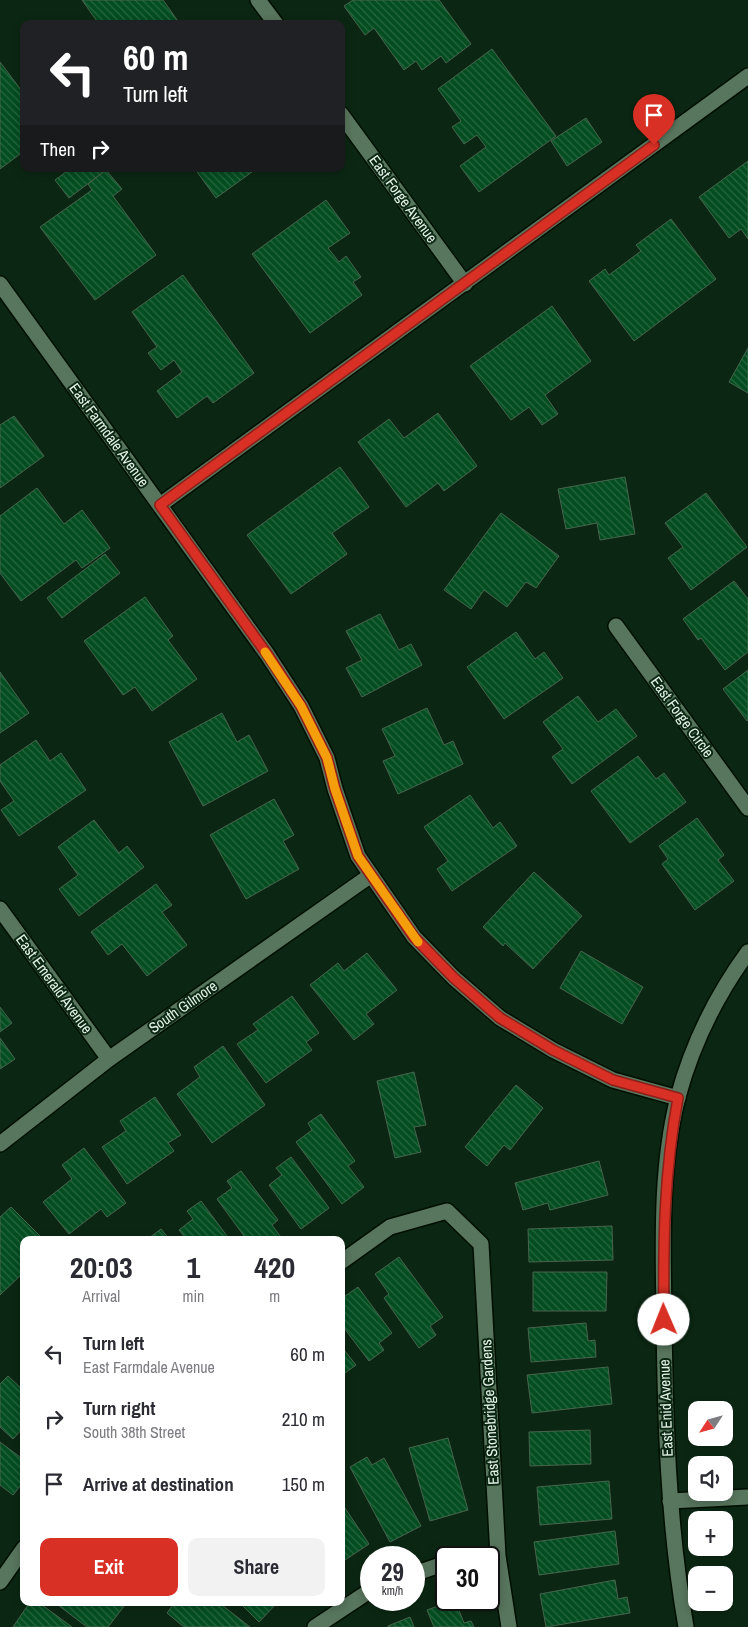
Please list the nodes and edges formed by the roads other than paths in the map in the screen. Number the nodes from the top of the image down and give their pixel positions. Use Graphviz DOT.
graph roads {
  1 [pos="258,0"];
  2 [pos="273,20"];
  3 [pos="748,76"];
  4 [pos="345,119"];
  5 [pos="0,284"];
  6 [pos="465,284"];
  7 [pos="160,505"];
  8 [pos="616,626"];
  9 [pos="748,808"];
  10 [pos="371,874"];
  11 [pos="0,909"];
  12 [pos="748,952"];
  13 [pos="109,1059"];
  14 [pos="678,1098"];
  15 [pos="0,1144"];
  16 [pos="345,1259"];
  17 [pos="748,1497"];
  18 [pos="670,1501"];
  19 [pos="490,1546"];
  20 [pos="20,1554"];
  21 [pos="0,1582"];
  22 [pos="500,1594"];
  23 [pos="360,1597"];
  24 [pos="315,1627"];
  25 [pos="509,1627"];
  26 [pos="686,1627"];
  1 -- 2 [label="street"];
  3 -- 6 [label="street"];
  4 -- 6 [label="street, East Forge Avenue"];
  5 -- 7 [label="street, East Farmdale Avenue"];
  6 -- 7 [label="street"];
  7 -- 10 [label="street, East Farmdale Avenue"];
  8 -- 9 [label="street, East Forge Circle"];
  10 -- 13 [label="street, South Gilmore"];
  10 -- 14 [label="street, East Farmdale Avenue"];
  11 -- 13 [label="street, East Emerald Avenue"];
  12 -- 14 [label="street, East Enid Avenue"];
  13 -- 15 [label="street, South Gilmore"];
  14 -- 18 [label="street, East Enid Avenue"];
  16 -- 19 [label="street, East Stonebridge Gardens"];
  17 -- 18 [label="street"];
  18 -- 26 [label="street, East Enid Avenue"];
  20 -- 21 [label="street"];
  22 -- 25 [label="street, East Stonebridge Gardens"];
  23 -- 24 [label="street"];
}
